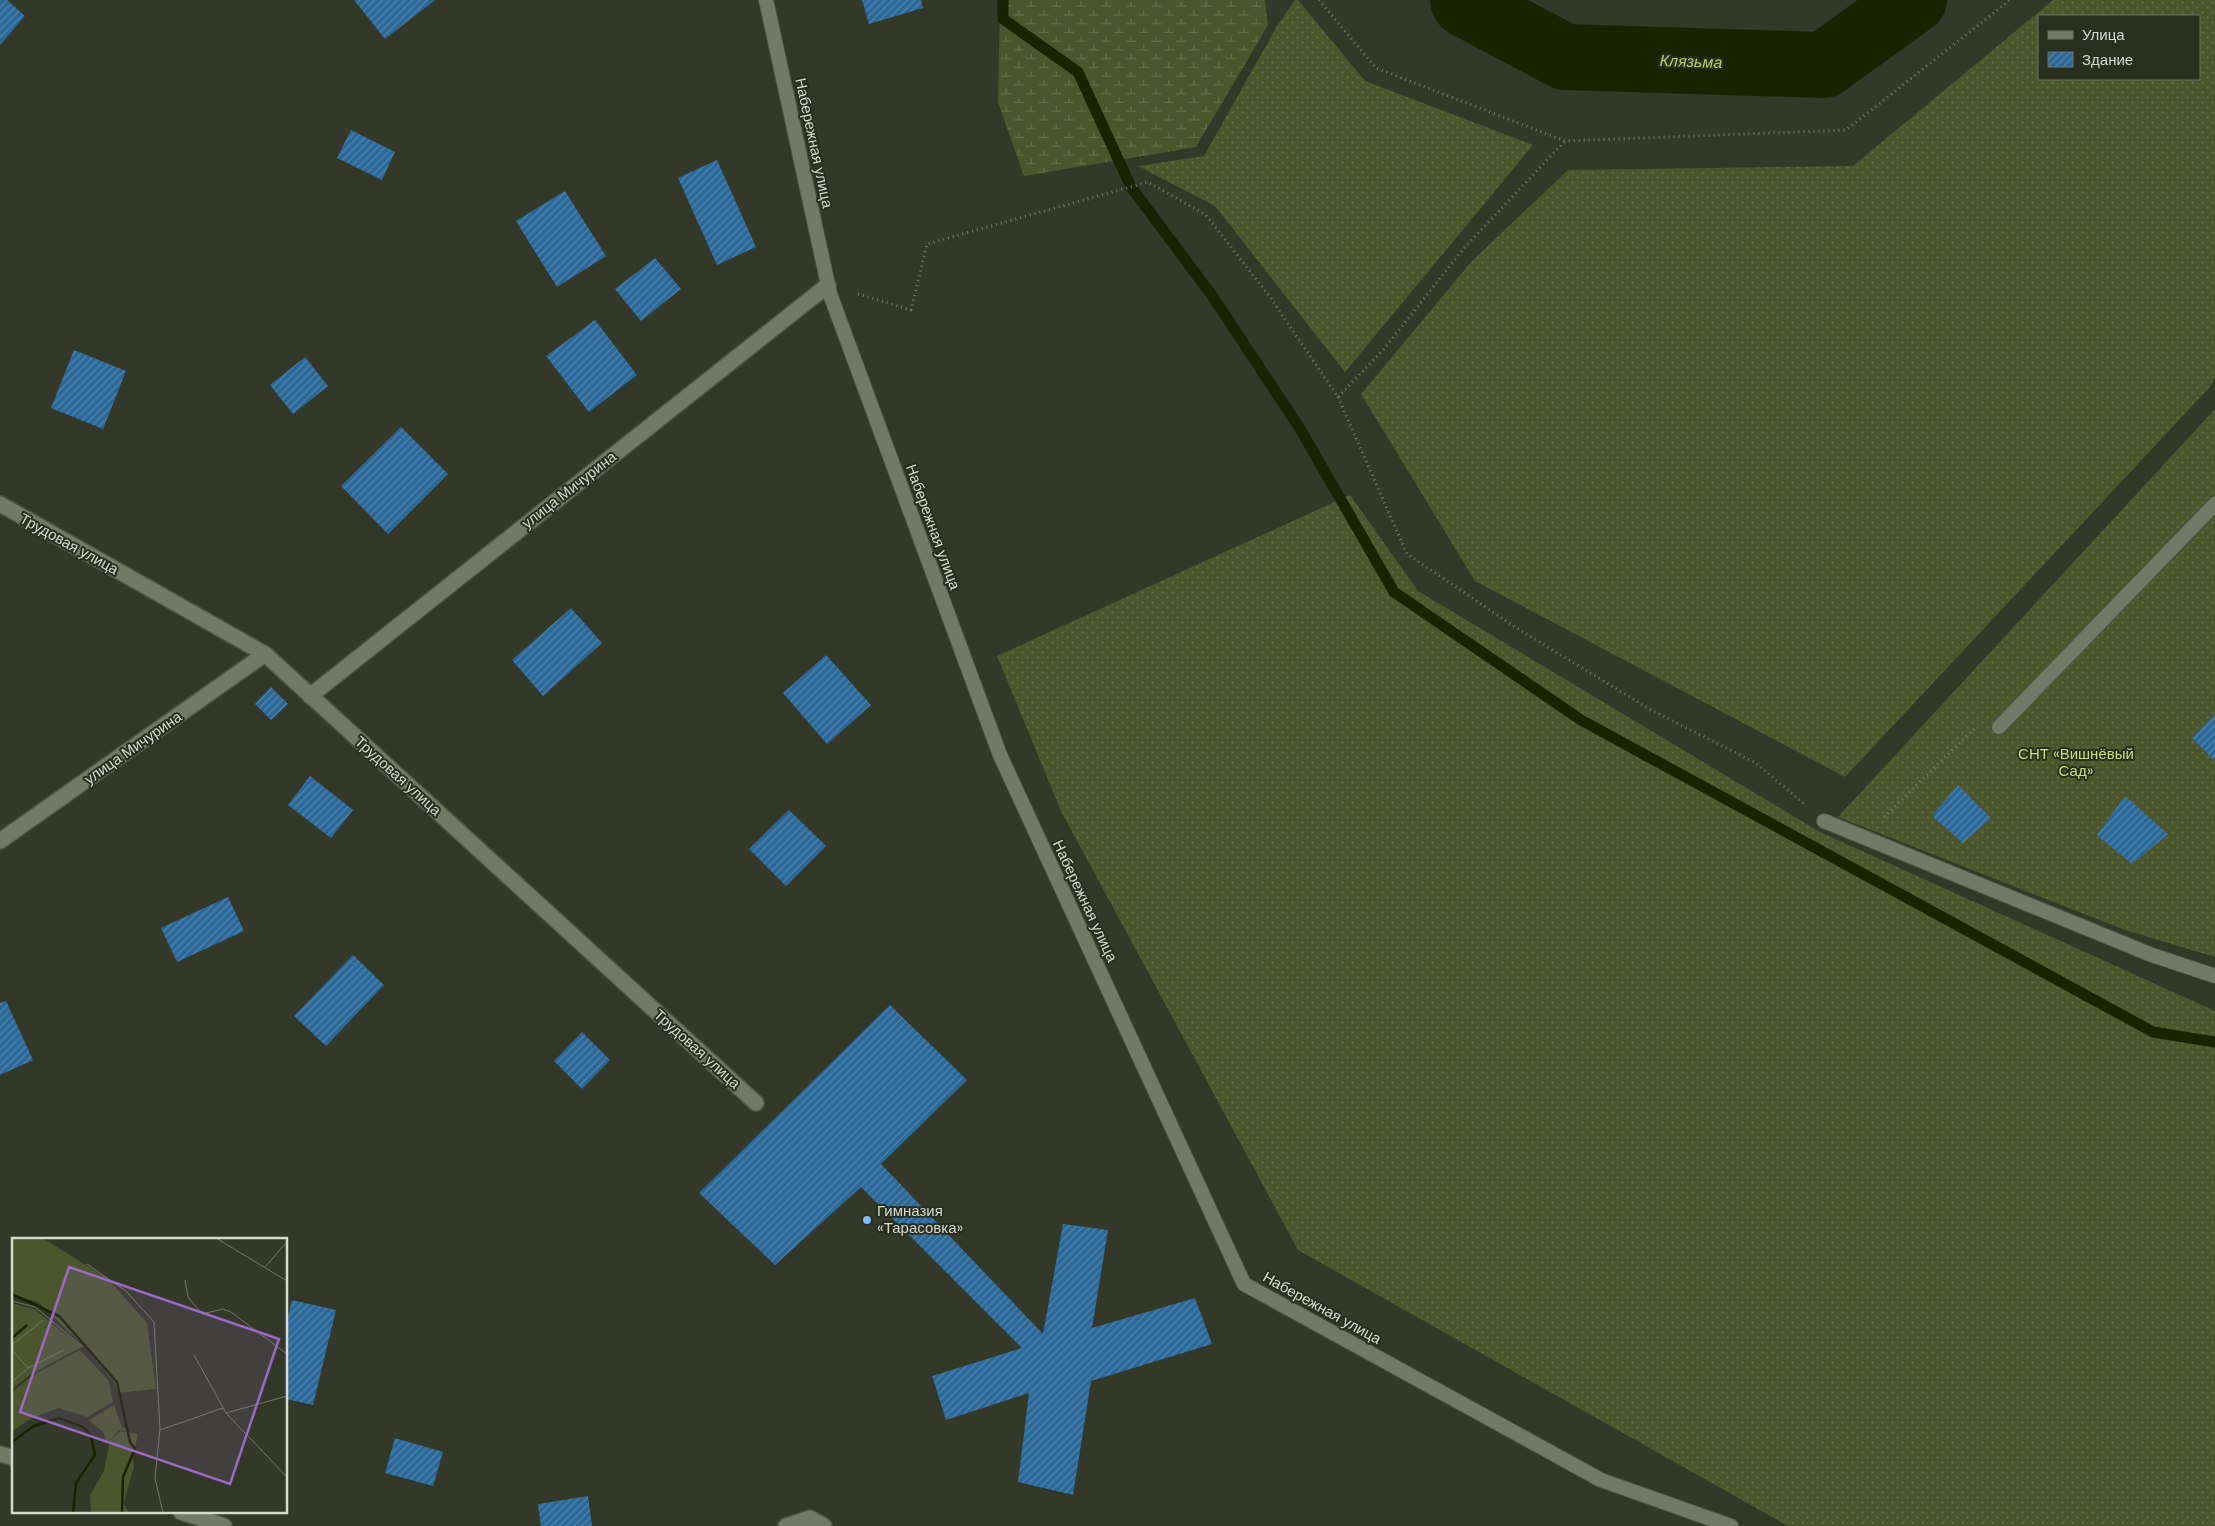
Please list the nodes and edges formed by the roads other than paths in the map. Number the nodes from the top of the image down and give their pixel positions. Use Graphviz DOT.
graph roads {
  1 [pos="766,0"];
  2 [pos="828,285"];
  3 [pos="0,504"];
  4 [pos="2215,504"];
  5 [pos="265,654"];
  6 [pos="310,696"];
  7 [pos="1999,727"];
  8 [pos="1824,820"];
  9 [pos="0,841"];
  10 [pos="2215,976"];
  11 [pos="756,1103"];
  12 [pos="188,1514"];
  13 [pos="224,1526"];
  14 [pos="786,1526"];
  15 [pos="824,1526"];
  16 [pos="1731,1526"];
  1 -- 2 [label="lane, Набережная улица"];
  2 -- 6 [label="street, улица Мичурина"];
  2 -- 16 [label="lane, Набережная улица"];
  3 -- 5 [label="street, Трудовая улица"];
  4 -- 7 [label="lane"];
  5 -- 6 [label="street, Трудовая улица"];
  5 -- 9 [label="street, улица Мичурина"];
  6 -- 11 [label="street, Трудовая улица"];
  8 -- 10 [label="lane"];
  12 -- 13 [label="street"];
  14 -- 15 [label="street"];
}
